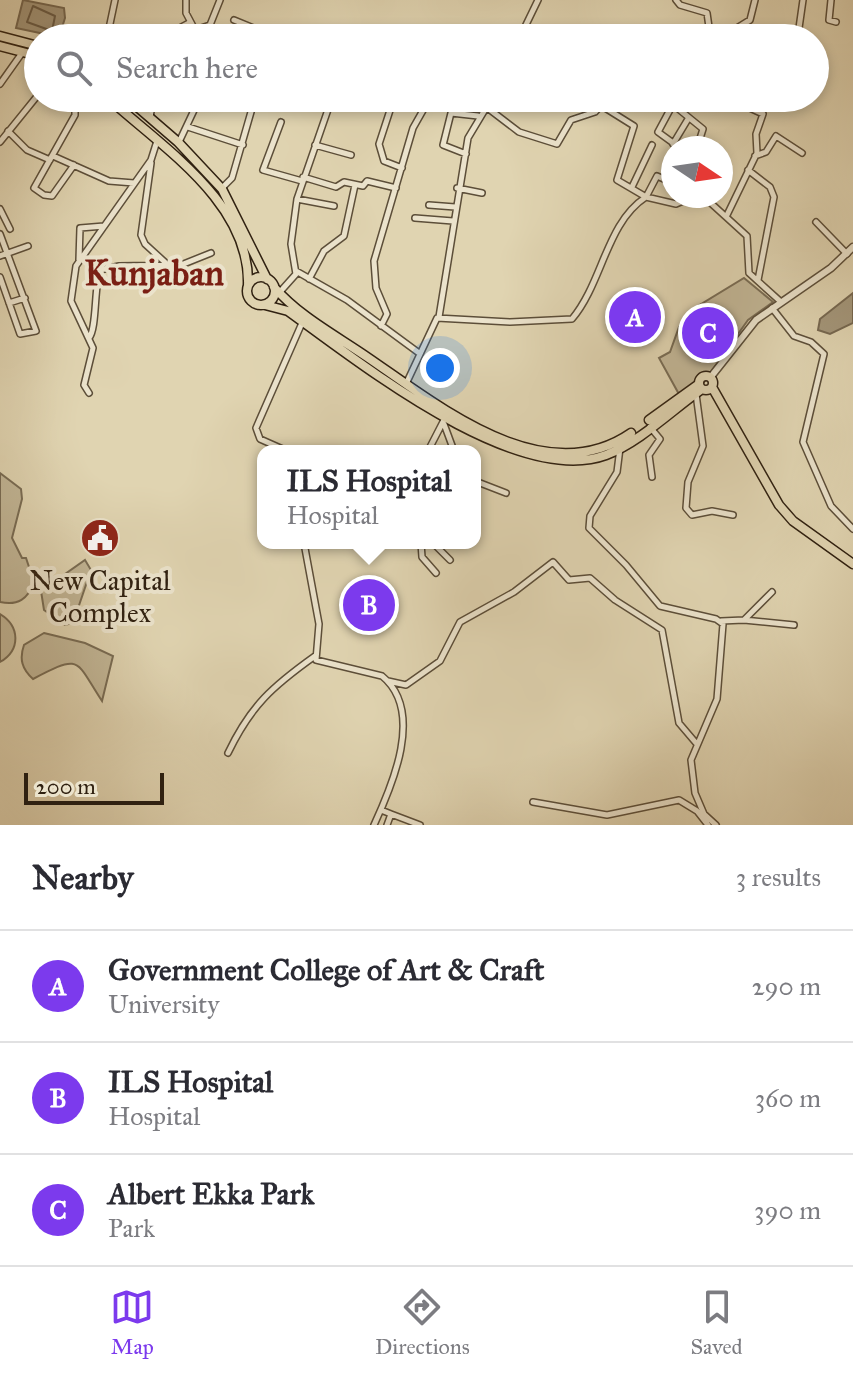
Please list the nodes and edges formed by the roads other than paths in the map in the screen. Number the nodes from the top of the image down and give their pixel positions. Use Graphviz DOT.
graph roads {
  1 [pos="115,0"];
  2 [pos="186,0"];
  3 [pos="220,0"];
  4 [pos="538,0"];
  5 [pos="676,0"];
  6 [pos="755,0"];
  7 [pos="803,0"];
  8 [pos="831,0"];
  9 [pos="234,20"];
  10 [pos="836,22"];
  11 [pos="189,23"];
  12 [pos="110,24"];
  13 [pos="210,24"];
  14 [pos="244,24"];
  15 [pos="526,24"];
  16 [pos="708,24"];
  17 [pos="745,24"];
  18 [pos="800,24"];
  19 [pos="0,36"];
  20 [pos="24,42"];
  21 [pos="0,46"];
  22 [pos="22,52"];
  23 [pos="0,84"];
  24 [pos="24,112"];
  25 [pos="75,112"];
  26 [pos="124,112"];
  27 [pos="142,112"];
  28 [pos="151,112"];
  29 [pos="194,112"];
  30 [pos="251,112"];
  31 [pos="327,112"];
  32 [pos="390,112"];
  33 [pos="422,112"];
  34 [pos="481,112"];
  35 [pos="493,112"];
  36 [pos="589,112"];
  37 [pos="612,112"];
  38 [pos="669,112"];
  39 [pos="679,112"];
  40 [pos="759,112"];
  41 [pos="478,116"];
  42 [pos="150,119"];
  43 [pos="688,119"];
  44 [pos="281,122"];
  45 [pos="188,127"];
  46 [pos="8,131"];
  47 [pos="663,136"];
  48 [pos="681,136"];
  49 [pos="701,136"];
  50 [pos="157,141"];
  51 [pos="0,142"];
  52 [pos="178,142"];
  53 [pos="243,145"];
  54 [pos="315,145"];
  55 [pos="652,145"];
  56 [pos="802,153"];
  57 [pos="466,154"];
  58 [pos="351,155"];
  59 [pos="755,156"];
  60 [pos="51,158"];
  61 [pos="151,160"];
  62 [pos="74,165"];
  63 [pos="402,168"];
  64 [pos="748,170"];
  65 [pos="661,178"];
  66 [pos="303,179"];
  67 [pos="134,183"];
  68 [pos="355,185"];
  69 [pos="632,187"];
  70 [pos="396,188"];
  71 [pos="457,188"];
  72 [pos="222,189"];
  73 [pos="482,193"];
  74 [pos="646,197"];
  75 [pos="297,199"];
  76 [pos="661,202"];
  77 [pos="429,205"];
  78 [pos="334,206"];
  79 [pos="455,207"];
  80 [pos="718,208"];
  81 [pos="0,209"];
  82 [pos="727,215"];
  83 [pos="415,218"];
  84 [pos="453,221"];
  85 [pos="816,222"];
  86 [pos="105,226"];
  87 [pos="10,229"];
  88 [pos="0,234"];
  89 [pos="28,246"];
  90 [pos="853,247"];
  91 [pos="8,253"];
  92 [pos="211,253"];
  93 [pos="847,254"];
  94 [pos="0,256"];
  95 [pos="79,261"];
  96 [pos="168,265"];
  97 [pos="296,271"];
  98 [pos="0,277"];
  99 [pos="267,279"];
  100 [pos="309,279"];
  101 [pos="758,281"];
  102 [pos="248,286"];
  103 [pos="276,290"];
  104 [pos="25,298"];
  105 [pos="781,302"];
  106 [pos="9,303"];
  107 [pos="265,305"];
  108 [pos="772,308"];
  109 [pos="439,317"];
  110 [pos="303,322"];
  111 [pos="381,326"];
  112 [pos="89,338"];
  113 [pos="419,353"];
  114 [pos="711,382"];
  115 [pos="406,384"];
  116 [pos="699,389"];
  117 [pos="89,393"];
  118 [pos="445,420"];
  119 [pos="649,427"];
  120 [pos="274,445"];
  121 [pos="431,445"];
  122 [pos="452,445"];
  123 [pos="620,447"];
  124 [pos="652,477"];
  125 [pos="481,483"];
  126 [pos="506,493"];
  127 [pos="733,515"];
  128 [pos="853,529"];
  129 [pos="305,549"];
  130 [pos="421,549"];
  131 [pos="439,549"];
  132 [pos="450,560"];
  133 [pos="853,564"];
  134 [pos="436,573"];
  135 [pos="772,592"];
  136 [pos="744,620"];
  137 [pos="720,621"];
  138 [pos="794,625"];
  139 [pos="315,656"];
  140 [pos="388,681"];
  141 [pos="696,743"];
  142 [pos="228,753"];
  143 [pos="533,802"];
  144 [pos="381,810"];
  145 [pos="391,814"];
  146 [pos="374,825"];
  147 [pos="387,825"];
  148 [pos="420,825"];
  149 [pos="708,825"];
  150 [pos="716,825"];
  1 -- 12 [label="street"];
  2 -- 11 [label="street"];
  3 -- 13 [label="street"];
  4 -- 15 [label="street"];
  5 -- 16 [label="street"];
  6 -- 17 [label="street"];
  7 -- 18 [label="street"];
  8 -- 10 [label="street"];
  9 -- 14 [label="street"];
  19 -- 20 [label="main road"];
  21 -- 22 [label="main road"];
  22 -- 23 [label="street"];
  24 -- 46 [label="street"];
  25 -- 60 [label="street"];
  26 -- 50 [label="main road"];
  27 -- 42 [label="main road"];
  28 -- 42 [label="street"];
  29 -- 45 [label="street"];
  30 -- 53 [label="street"];
  31 -- 54 [label="street"];
  32 -- 63 [label="street"];
  33 -- 63 [label="street"];
  34 -- 41 [label="street"];
  35 -- 36 [label="street"];
  37 -- 69 [label="street"];
  38 -- 47 [label="street"];
  39 -- 43 [label="street"];
  40 -- 59 [label="street"];
  41 -- 57 [label="street"];
  41 -- 57 [label="street"];
  42 -- 52 [label="main road"];
  43 -- 48 [label="street"];
  43 -- 49 [label="street"];
  44 -- 66 [label="street"];
  45 -- 52 [label="street"];
  45 -- 53 [label="street"];
  46 -- 51 [label="street"];
  46 -- 60 [label="street"];
  50 -- 61 [label="street"];
  50 -- 102 [label="main road"];
  52 -- 72 [label="main road"];
  53 -- 72 [label="street"];
  54 -- 58 [label="street"];
  54 -- 66 [label="street"];
  55 -- 69 [label="street"];
  56 -- 59 [label="street"];
  57 -- 71 [label="street"];
  59 -- 64 [label="street"];
  60 -- 62 [label="street"];
  60 -- 62 [label="street"];
  61 -- 67 [label="street"];
  61 -- 96 [label="street"];
  62 -- 67 [label="street"];
  63 -- 70 [label="street"];
  64 -- 82 [label="street"];
  64 -- 101 [label="street"];
  65 -- 74 [label="street"];
  66 -- 68 [label="street"];
  66 -- 75 [label="street"];
  67 -- 86 [label="street"];
  68 -- 70 [label="street"];
  68 -- 100 [label="street"];
  69 -- 74 [label="street"];
  70 -- 111 [label="street"];
  71 -- 73 [label="street"];
  71 -- 79 [label="street"];
  72 -- 99 [label="main road"];
  74 -- 76 [label="street"];
  74 -- 109 [label="street"];
  75 -- 78 [label="street"];
  75 -- 97 [label="street"];
  77 -- 79 [label="street"];
  79 -- 84 [label="street"];
  80 -- 82 [label="street"];
  81 -- 87 [label="street"];
  82 -- 101 [label="street"];
  83 -- 84 [label="street"];
  84 -- 109 [label="street"];
  85 -- 93 [label="street"];
  86 -- 95 [label="street"];
  86 -- 95 [label="street"];
  88 -- 91 [label="street"];
  89 -- 91 [label="street"];
  90 -- 93 [label="street"];
  91 -- 94 [label="street"];
  91 -- 104 [label="street"];
  92 -- 96 [label="street"];
  93 -- 105 [label="street"];
  95 -- 112 [label="street"];
  96 -- 112 [label="street"];
  97 -- 100 [label="street"];
  97 -- 103 [label="street"];
  98 -- 106 [label="street"];
  99 -- 102 [label="main road"];
  99 -- 103 [label="main road"];
  100 -- 111 [label="street"];
  101 -- 105 [label="street"];
  102 -- 107 [label="main road"];
  103 -- 107 [label="main road"];
  103 -- 115 [label="main road"];
  104 -- 106 [label="street"];
  104 -- 106 [label="street"];
  105 -- 108 [label="street"];
  107 -- 110 [label="main road"];
  108 -- 114 [label="street"];
  108 -- 128 [label="street"];
  109 -- 113 [label="street"];
  110 -- 118 [label="main road"];
  110 -- 120 [label="street"];
  111 -- 113 [label="street"];
  112 -- 117 [label="street"];
  113 -- 115 [label="street"];
  114 -- 116 [label="main road"];
  114 -- 133 [label="main road"];
  115 -- 116 [label="main road"];
  116 -- 119 [label="main road"];
  116 -- 127 [label="street"];
  118 -- 121 [label="street"];
  118 -- 122 [label="street"];
  118 -- 123 [label="main road"];
  119 -- 123 [label="main road"];
  119 -- 124 [label="street"];
  123 -- 137 [label="street"];
  125 -- 126 [label="street"];
  129 -- 139 [label="street"];
  130 -- 134 [label="street"];
  131 -- 132 [label="street"];
  135 -- 136 [label="street"];
  136 -- 137 [label="street"];
  136 -- 138 [label="street"];
  137 -- 141 [label="street"];
  139 -- 140 [label="street"];
  139 -- 142 [label="street"];
  140 -- 141 [label="street"];
  140 -- 144 [label="street"];
  141 -- 150 [label="street"];
  143 -- 149 [label="street"];
  144 -- 145 [label="street"];
  144 -- 146 [label="street"];
  145 -- 147 [label="street"];
  145 -- 148 [label="street"];
}
